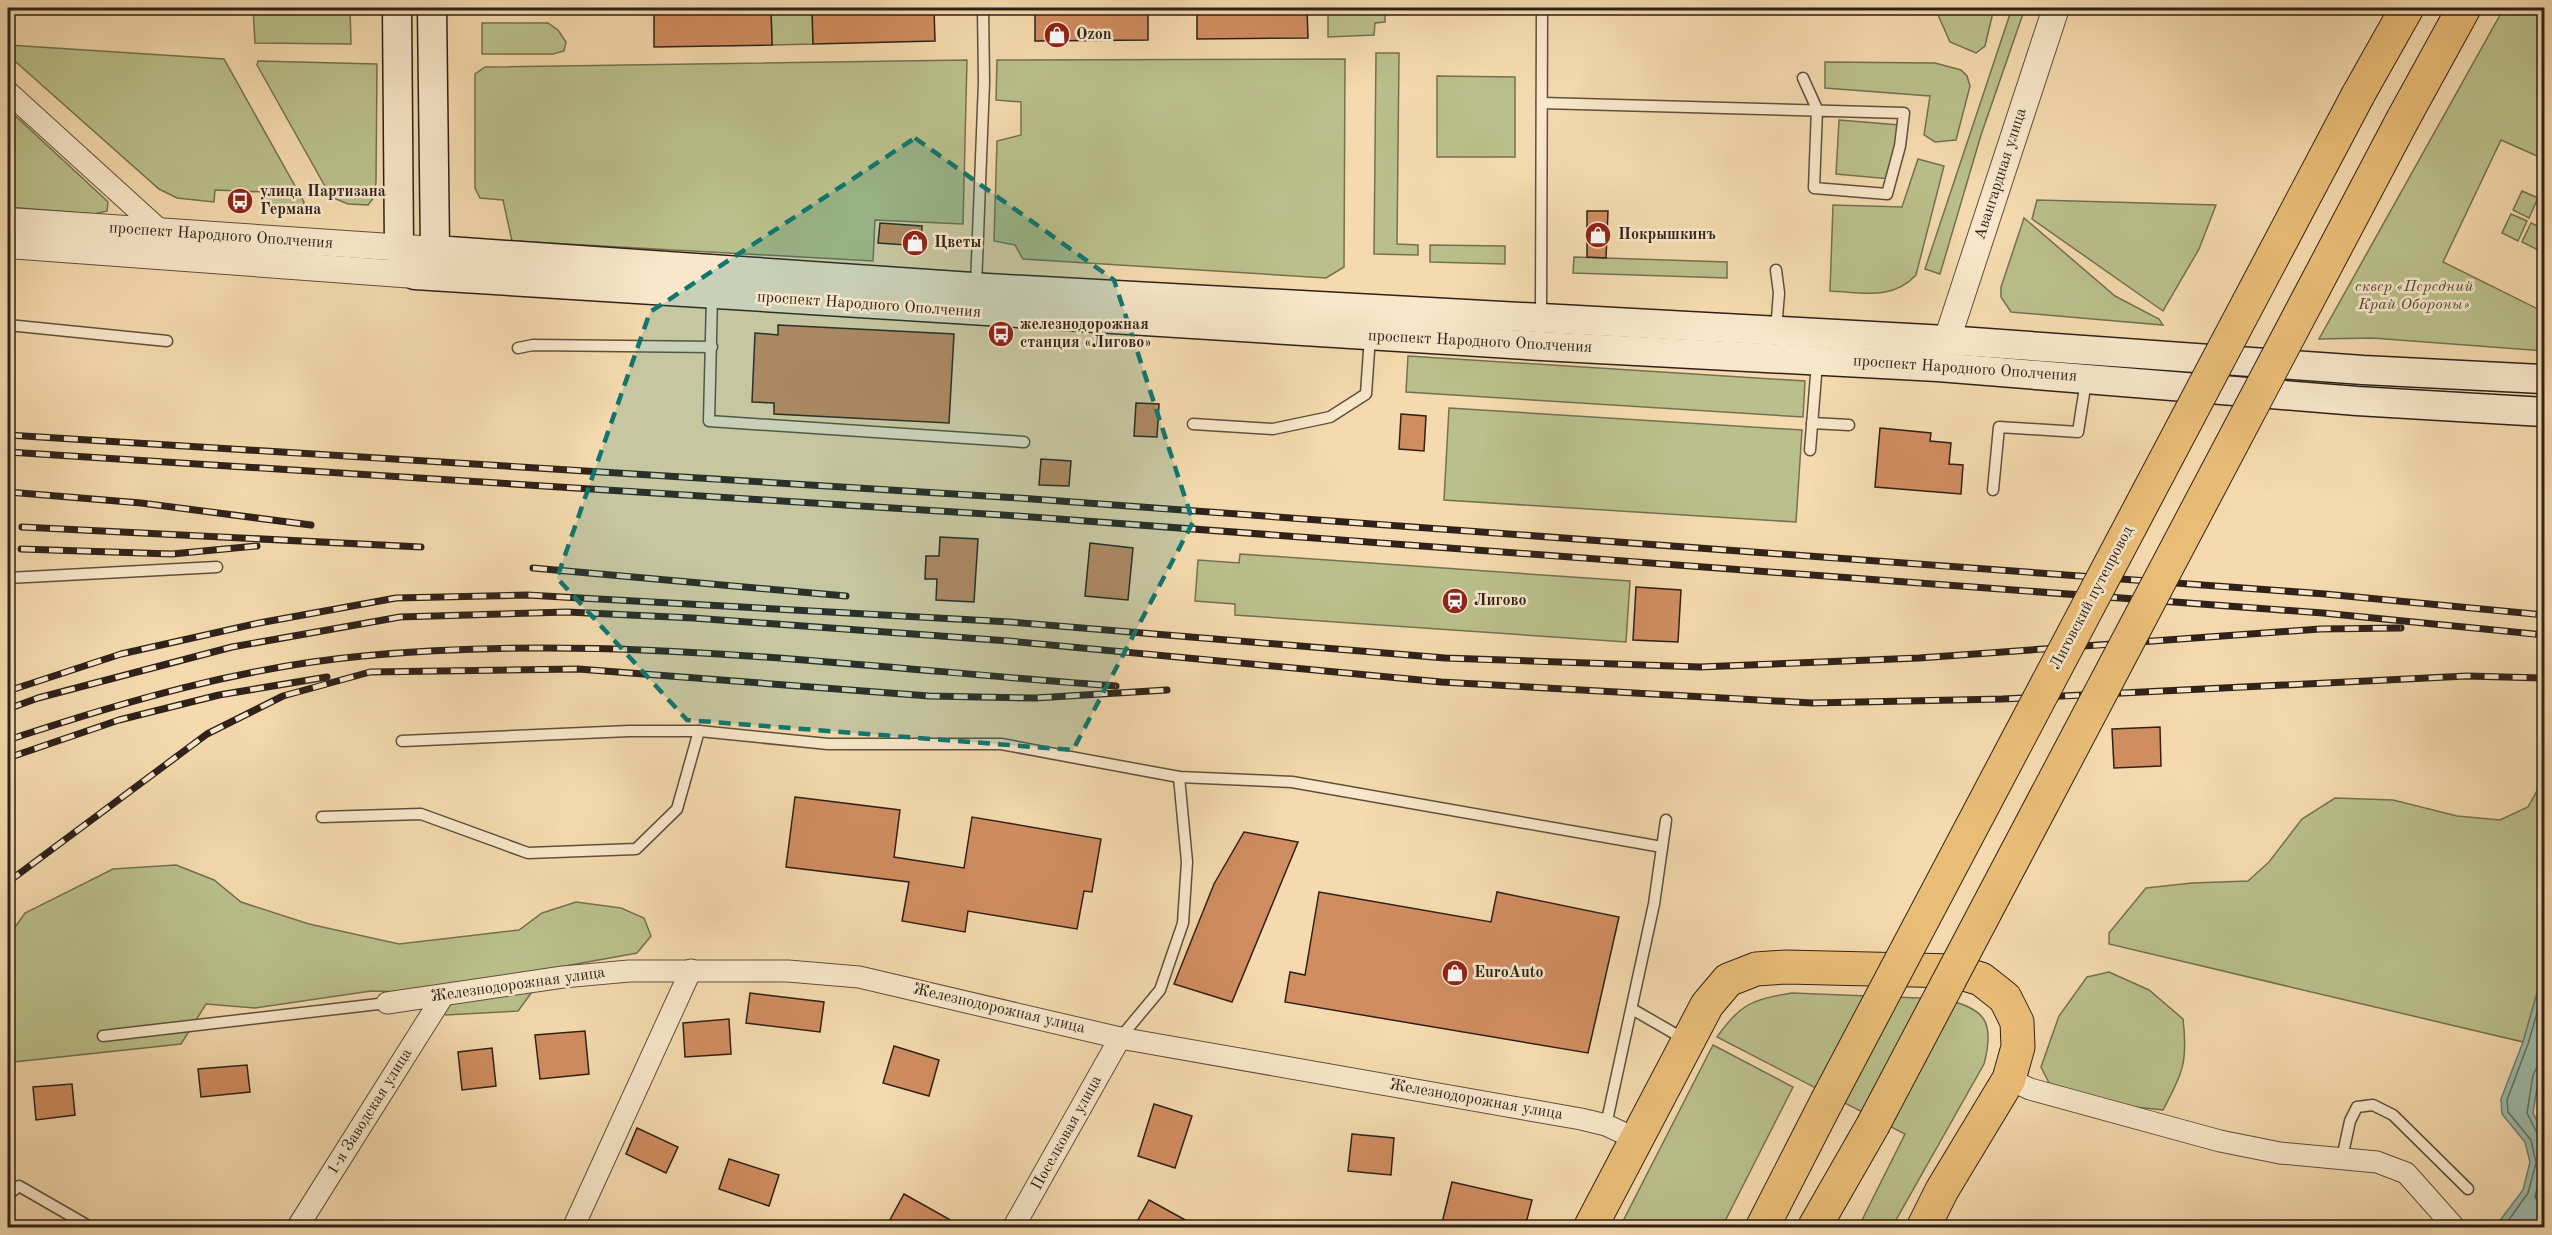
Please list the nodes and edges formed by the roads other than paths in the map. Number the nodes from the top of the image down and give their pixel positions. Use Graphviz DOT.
graph roads {
  1 [pos="397,8"];
  2 [pos="432,8"];
  3 [pos="983,8"];
  4 [pos="1542,8"];
  5 [pos="2056,8"];
  6 [pos="2407,8"];
  7 [pos="2464,8"];
  8 [pos="1803,78"];
  9 [pos="8,92"];
  10 [pos="1542,103"];
  11 [pos="1817,109"];
  12 [pos="8,221"];
  13 [pos="162,232"];
  14 [pos="8,245"];
  15 [pos="399,248"];
  16 [pos="435,250"];
  17 [pos="1776,270"];
  18 [pos="416,275"];
  19 [pos="975,287"];
  20 [pos="712,295"];
  21 [pos="1541,317"];
  22 [pos="8,326"];
  23 [pos="1776,330"];
  24 [pos="1370,335"];
  25 [pos="167,341"];
  26 [pos="712,347"];
  27 [pos="518,348"];
  28 [pos="1942,353"];
  29 [pos="1817,359"];
  30 [pos="2086,377"];
  31 [pos="2544,379"];
  32 [pos="2544,412"];
  33 [pos="1812,423"];
  34 [pos="1193,424"];
  35 [pos="1849,425"];
  36 [pos="1023,442"];
  37 [pos="1810,450"];
  38 [pos="1993,490"];
  39 [pos="217,567"];
  40 [pos="8,578"];
  41 [pos="699,731"];
  42 [pos="402,741"];
  43 [pos="1179,777"];
  44 [pos="322,817"];
  45 [pos="1665,820"];
  46 [pos="1662,847"];
  47 [pos="690,970"];
  48 [pos="443,996"];
  49 [pos="387,1003"];
  50 [pos="1632,1009"];
  51 [pos="103,1036"];
  52 [pos="1120,1038"];
  53 [pos="1687,1040"];
  54 [pos="2009,1079"];
  55 [pos="1606,1125"];
  56 [pos="1636,1139"];
  57 [pos="2342,1158"];
  58 [pos="2468,1189"];
  59 [pos="8,1195"];
  60 [pos="92,1227"];
  61 [pos="297,1227"];
  62 [pos="573,1227"];
  63 [pos="1013,1227"];
  64 [pos="1590,1227"];
  65 [pos="1762,1227"];
  66 [pos="1814,1227"];
  67 [pos="1923,1227"];
  68 [pos="2455,1227"];
  1 -- 15 [label="main road"];
  2 -- 16 [label="main road"];
  3 -- 19 [label="lane"];
  4 -- 10 [label="lane"];
  5 -- 28 [label="street, Авангардная улица"];
  6 -- 65 [label="main road, Лиговский путепровод, bridge"];
  7 -- 66 [label="main road, bridge"];
  8 -- 11 [label="lane"];
  9 -- 13 [label="street"];
  10 -- 11 [label="lane"];
  10 -- 21 [label="lane"];
  11 -- 11 [label="lane"];
  12 -- 13 [label="street, проспект Народного Ополчения"];
  13 -- 15 [label="street, проспект Народного Ополчения"];
  14 -- 18 [label="street, проспект Народного Ополчения"];
  15 -- 16 [label="street, проспект Народного Ополчения"];
  15 -- 18 [label="main road"];
  16 -- 18 [label="street"];
  16 -- 19 [label="main road, проспект Народного Ополчения"];
  17 -- 23 [label="lane"];
  18 -- 20 [label="main road, проспект Народного Ополчения"];
  19 -- 21 [label="main road, проспект Народного Ополчения"];
  20 -- 24 [label="main road, проспект Народного Ополчения"];
  20 -- 26 [label="lane"];
  21 -- 23 [label="main road, проспект Народного Ополчения"];
  22 -- 25 [label="lane"];
  23 -- 28 [label="main road, проспект Народного Ополчения"];
  24 -- 29 [label="main road, проспект Народного Ополчения"];
  24 -- 34 [label="lane"];
  26 -- 27 [label="lane"];
  26 -- 36 [label="lane"];
  28 -- 29 [label="main road, проспект Народного Ополчения"];
  28 -- 30 [label="main road, проспект Народного Ополчения"];
  28 -- 31 [label="main road, проспект Народного Ополчения"];
  29 -- 33 [label="lane"];
  30 -- 32 [label="main road, проспект Народного Ополчения"];
  30 -- 38 [label="lane"];
  33 -- 35 [label="lane"];
  33 -- 37 [label="lane"];
  39 -- 40 [label="lane"];
  41 -- 42 [label="lane"];
  41 -- 43 [label="lane"];
  41 -- 44 [label="lane"];
  43 -- 46 [label="lane"];
  43 -- 52 [label="lane"];
  45 -- 46 [label="lane"];
  46 -- 50 [label="lane"];
  47 -- 48 [label="street, Железнодорожная улица"];
  47 -- 52 [label="street, Железнодорожная улица"];
  47 -- 62 [label="street"];
  48 -- 49 [label="street, Железнодорожная улица"];
  48 -- 61 [label="street, 1-я Заводская улица"];
  49 -- 51 [label="lane"];
  50 -- 53 [label="lane"];
  50 -- 55 [label="lane"];
  52 -- 55 [label="street, Железнодорожная улица"];
  52 -- 63 [label="street, Поселковая улица"];
  53 -- 54 [label="main road"];
  53 -- 56 [label="main road"];
  54 -- 57 [label="street"];
  54 -- 67 [label="main road"];
  55 -- 56 [label="street, Железнодорожная улица"];
  56 -- 64 [label="main road"];
  57 -- 58 [label="lane"];
  57 -- 68 [label="street"];
  59 -- 60 [label="lane"];
}
